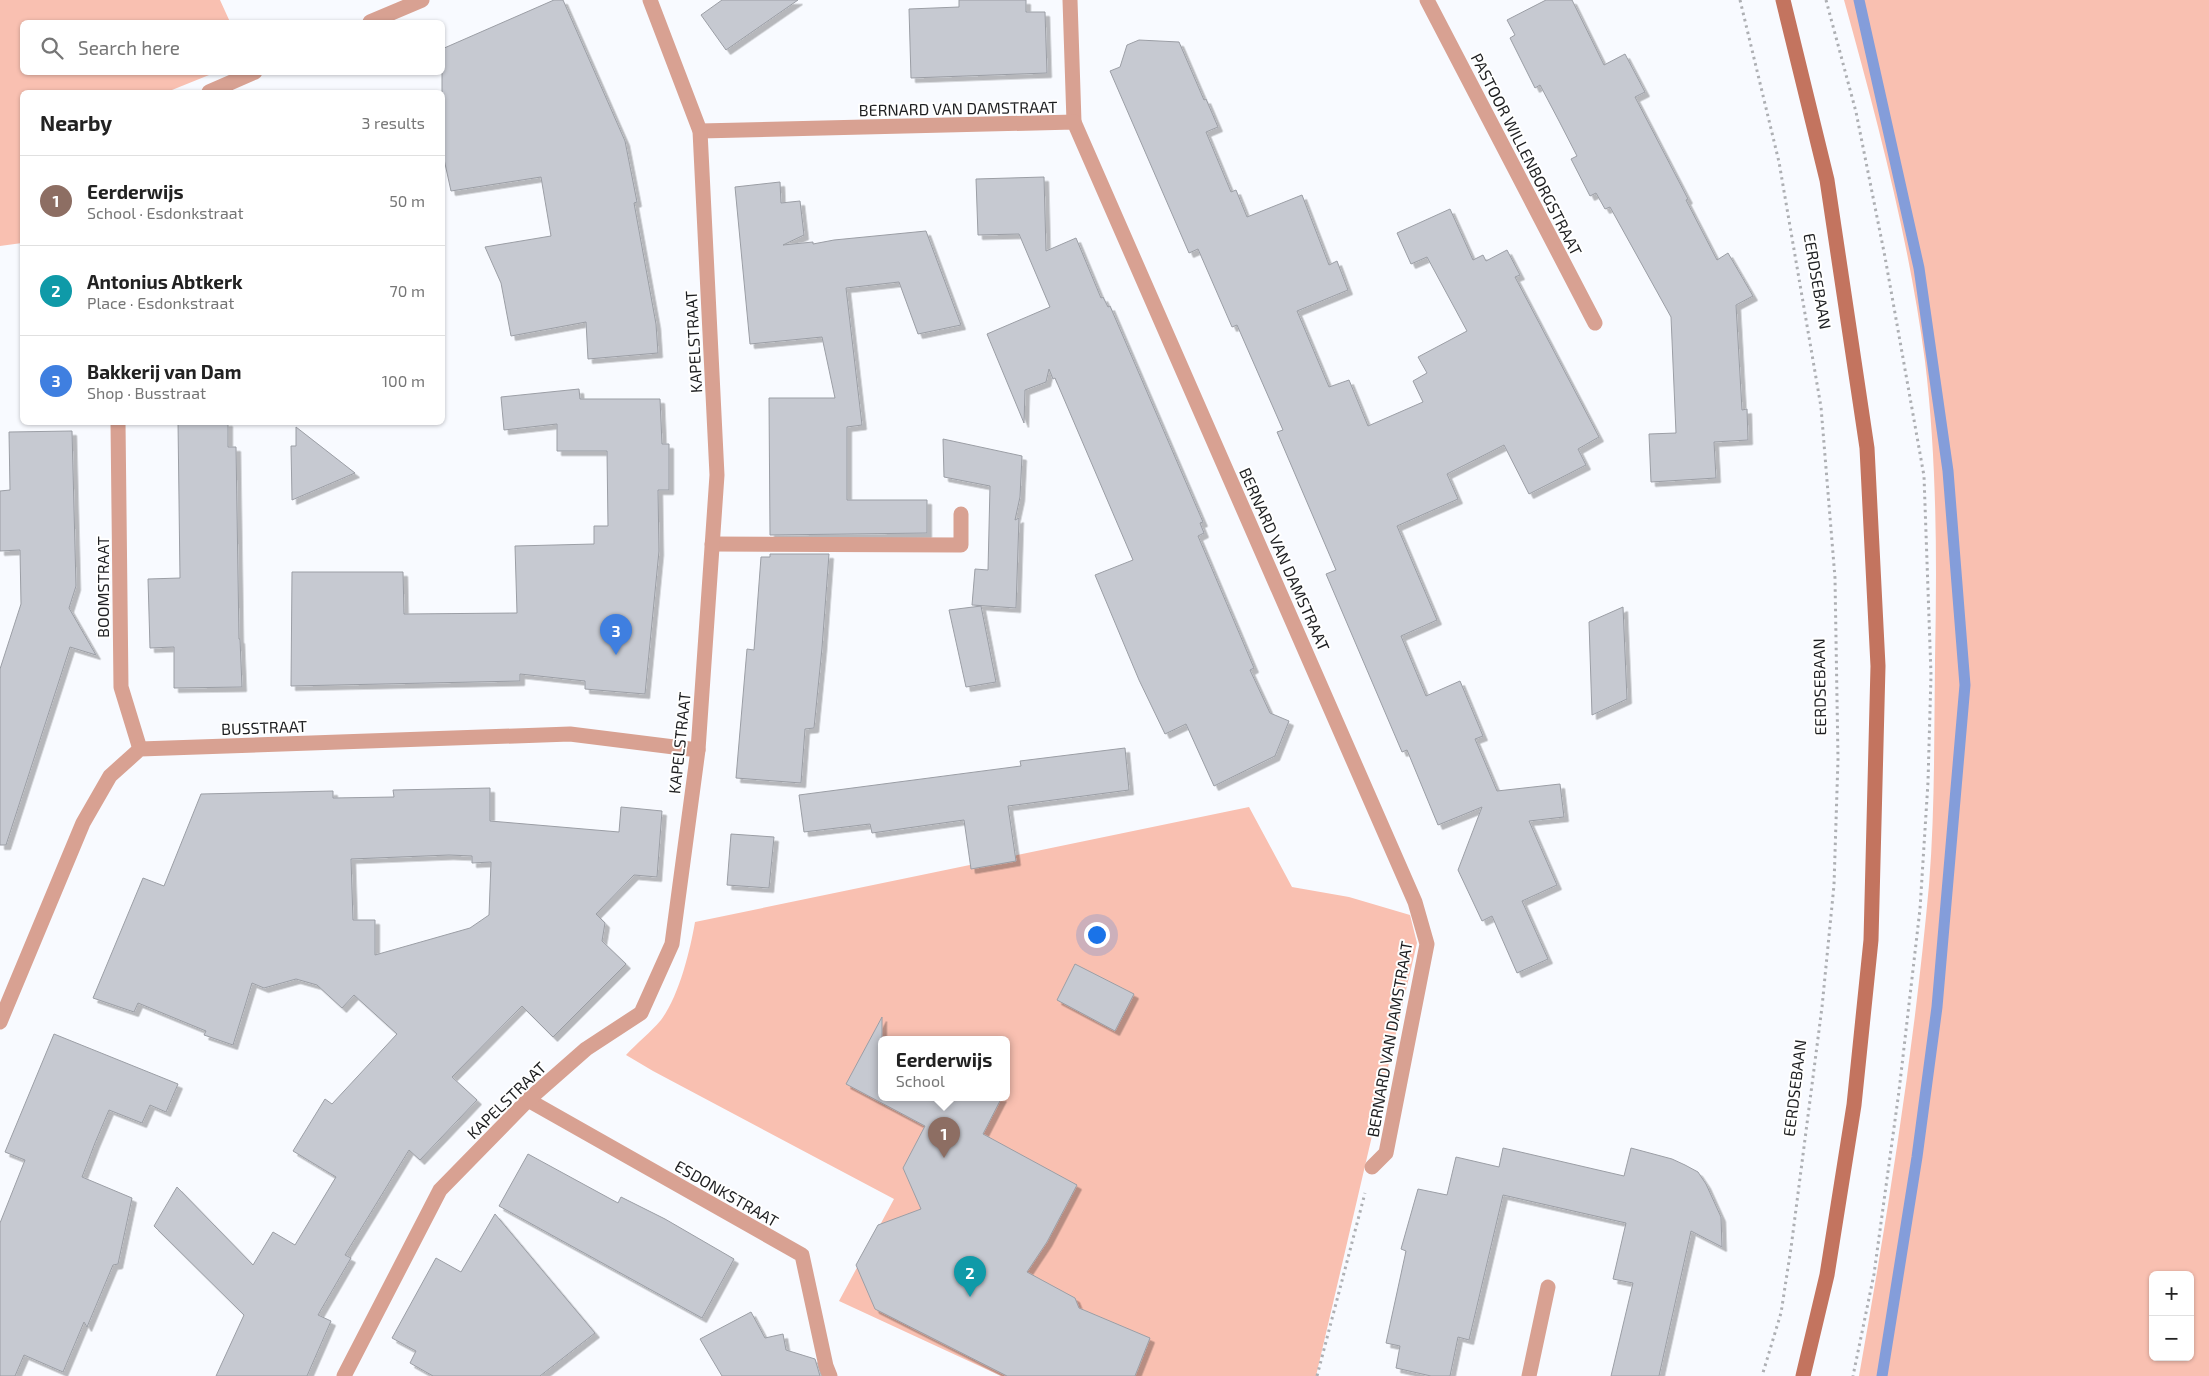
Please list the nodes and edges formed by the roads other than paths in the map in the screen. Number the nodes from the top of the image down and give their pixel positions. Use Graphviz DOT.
graph roads {
  1 [pos="422,0"];
  2 [pos="650,0"];
  3 [pos="1070,0"];
  4 [pos="1427,0"];
  5 [pos="1783,0"];
  6 [pos="375,20"];
  7 [pos="248,75"];
  8 [pos="214,90"];
  9 [pos="1074,122"];
  10 [pos="700,131"];
  11 [pos="1595,323"];
  12 [pos="118,425"];
  13 [pos="961,514"];
  14 [pos="712,544"];
  15 [pos="140,749"];
  16 [pos="698,750"];
  17 [pos="0,1022"];
  18 [pos="528,1100"];
  19 [pos="1372,1167"];
  20 [pos="1548,1287"];
  21 [pos="344,1376"];
  22 [pos="830,1376"];
  23 [pos="1529,1376"];
  24 [pos="1803,1376"];
  1 -- 6 [label="street"];
  2 -- 10 [label="street, KAPELSTRAAT"];
  3 -- 9 [label="street"];
  4 -- 11 [label="street, PASTOOR WILLENBORGSTRAAT"];
  5 -- 24 [label="main road, EERDSEBAAN"];
  7 -- 8 [label="street"];
  9 -- 10 [label="street, BERNARD VAN DAMSTRAAT"];
  9 -- 19 [label="street, BERNARD VAN DAMSTRAAT"];
  10 -- 14 [label="street, KAPELSTRAAT"];
  12 -- 15 [label="street, BOOMSTRAAT"];
  13 -- 14 [label="street"];
  14 -- 16 [label="street, KAPELSTRAAT"];
  15 -- 16 [label="street, BUSSTRAAT"];
  15 -- 17 [label="street"];
  16 -- 18 [label="street, KAPELSTRAAT"];
  18 -- 21 [label="street, KAPELSTRAAT"];
  18 -- 22 [label="street, ESDONKSTRAAT"];
  20 -- 23 [label="street"];
}
